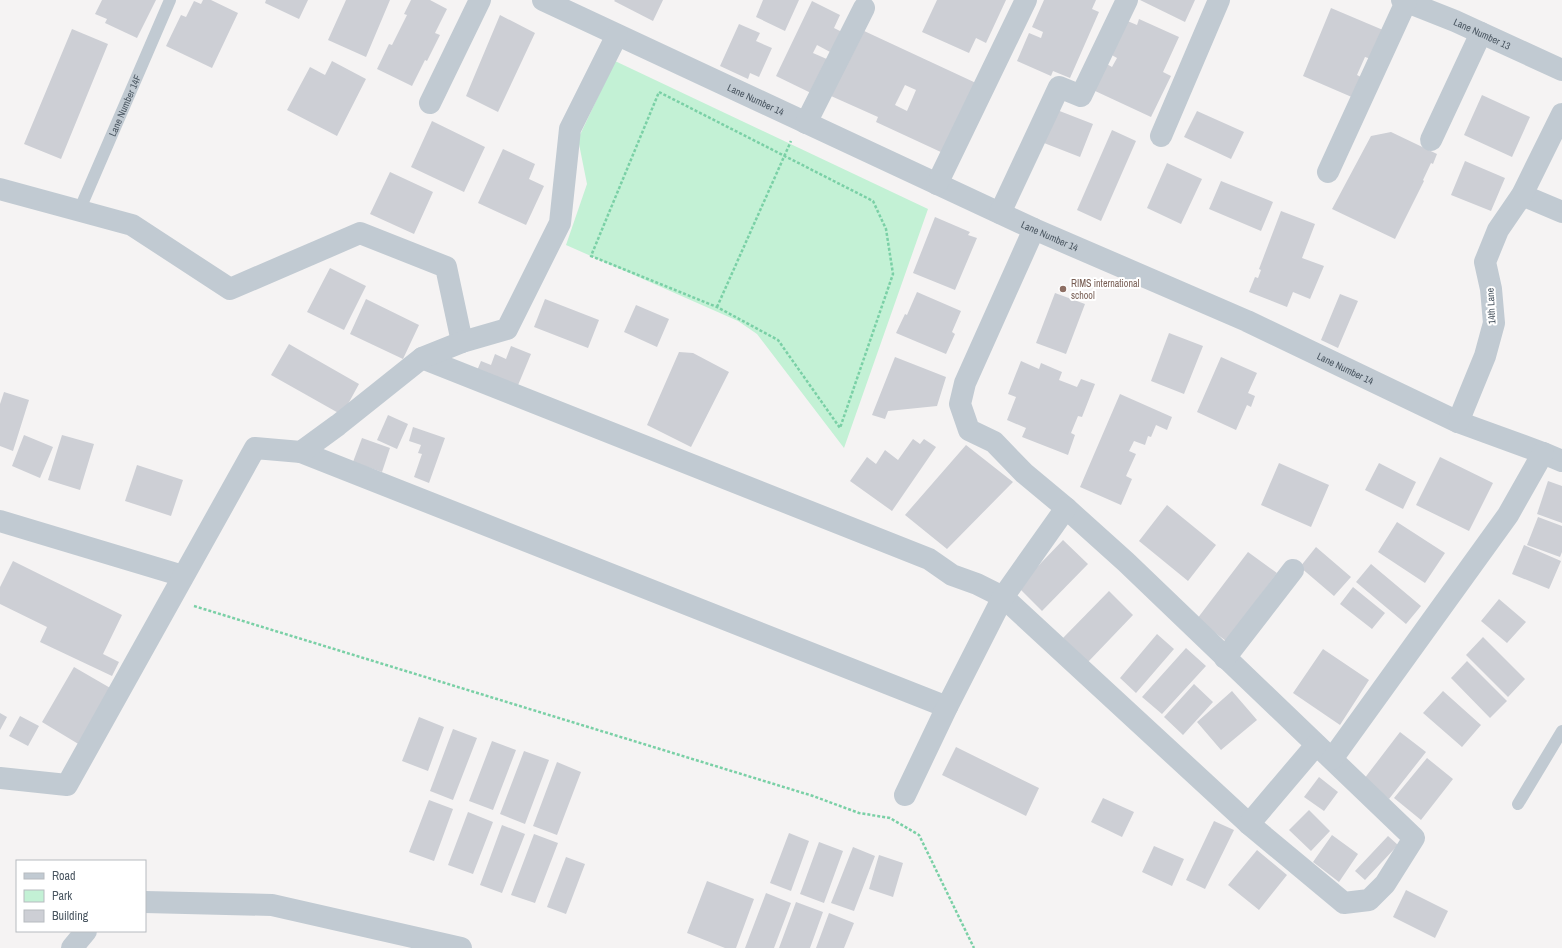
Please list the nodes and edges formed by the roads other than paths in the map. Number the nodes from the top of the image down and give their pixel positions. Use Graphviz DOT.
graph roads {
  1 [pos="170,0"];
  2 [pos="480,0"];
  3 [pos="542,0"];
  4 [pos="1026,0"];
  5 [pos="1127,0"];
  6 [pos="1219,0"];
  7 [pos="1448,0"];
  8 [pos="1404,1"];
  9 [pos="864,8"];
  10 [pos="1456,22"];
  11 [pos="1480,33"];
  12 [pos="617,36"];
  13 [pos="1562,70"];
  14 [pos="430,103"];
  15 [pos="1562,114"];
  16 [pos="803,121"];
  17 [pos="1161,136"];
  18 [pos="1431,140"];
  19 [pos="1328,172"];
  20 [pos="937,184"];
  21 [pos="0,189"];
  22 [pos="1522,195"];
  23 [pos="80,211"];
  24 [pos="1562,212"];
  25 [pos="1000,213"];
  26 [pos="1034,229"];
  27 [pos="462,342"];
  28 [pos="422,358"];
  29 [pos="1458,422"];
  30 [pos="301,452"];
  31 [pos="1553,457"];
  32 [pos="1066,508"];
  33 [pos="0,521"];
  34 [pos="1293,570"];
  35 [pos="183,576"];
  36 [pos="1003,597"];
  37 [pos="1226,658"];
  38 [pos="947,708"];
  39 [pos="1562,731"];
  40 [pos="1324,752"];
  41 [pos="0,778"];
  42 [pos="905,796"];
  43 [pos="1518,804"];
  44 [pos="1249,824"];
  45 [pos="146,902"];
  46 [pos="85,932"];
  47 [pos="72,948"];
  48 [pos="461,948"];
  1 -- 23 [label="lane, Lane Number 14F"];
  2 -- 14 [label="street"];
  3 -- 12 [label="street, Lane Number 14"];
  4 -- 20 [label="street"];
  5 -- 25 [label="street"];
  6 -- 17 [label="street"];
  7 -- 10 [label="street"];
  8 -- 10 [label="street, Lane Number 13"];
  8 -- 19 [label="street"];
  9 -- 16 [label="street"];
  10 -- 11 [label="street, Lane Number 13"];
  11 -- 13 [label="street, Lane Number 13"];
  11 -- 18 [label="street"];
  12 -- 16 [label="street, Lane Number 14"];
  12 -- 27 [label="street"];
  15 -- 22 [label="street"];
  16 -- 20 [label="street, Lane Number 14"];
  20 -- 25 [label="street, Lane Number 14"];
  21 -- 23 [label="street"];
  22 -- 24 [label="street"];
  22 -- 29 [label="street, 14th Lane"];
  23 -- 27 [label="street"];
  25 -- 26 [label="street, Lane Number 14"];
  26 -- 29 [label="street, Lane Number 14"];
  26 -- 32 [label="street"];
  27 -- 28 [label="street"];
  28 -- 30 [label="street"];
  28 -- 36 [label="street"];
  29 -- 31 [label="street, Lane Number 14"];
  30 -- 35 [label="street"];
  30 -- 38 [label="street"];
  31 -- 40 [label="street"];
  32 -- 36 [label="street"];
  32 -- 37 [label="street"];
  33 -- 35 [label="street"];
  34 -- 37 [label="street"];
  35 -- 41 [label="street"];
  36 -- 38 [label="street"];
  36 -- 44 [label="street"];
  37 -- 40 [label="street"];
  38 -- 42 [label="street"];
  39 -- 43 [label="lane"];
  40 -- 44 [label="street"];
  40 -- 44 [label="street"];
  45 -- 48 [label="street"];
  46 -- 47 [label="street"];
}
